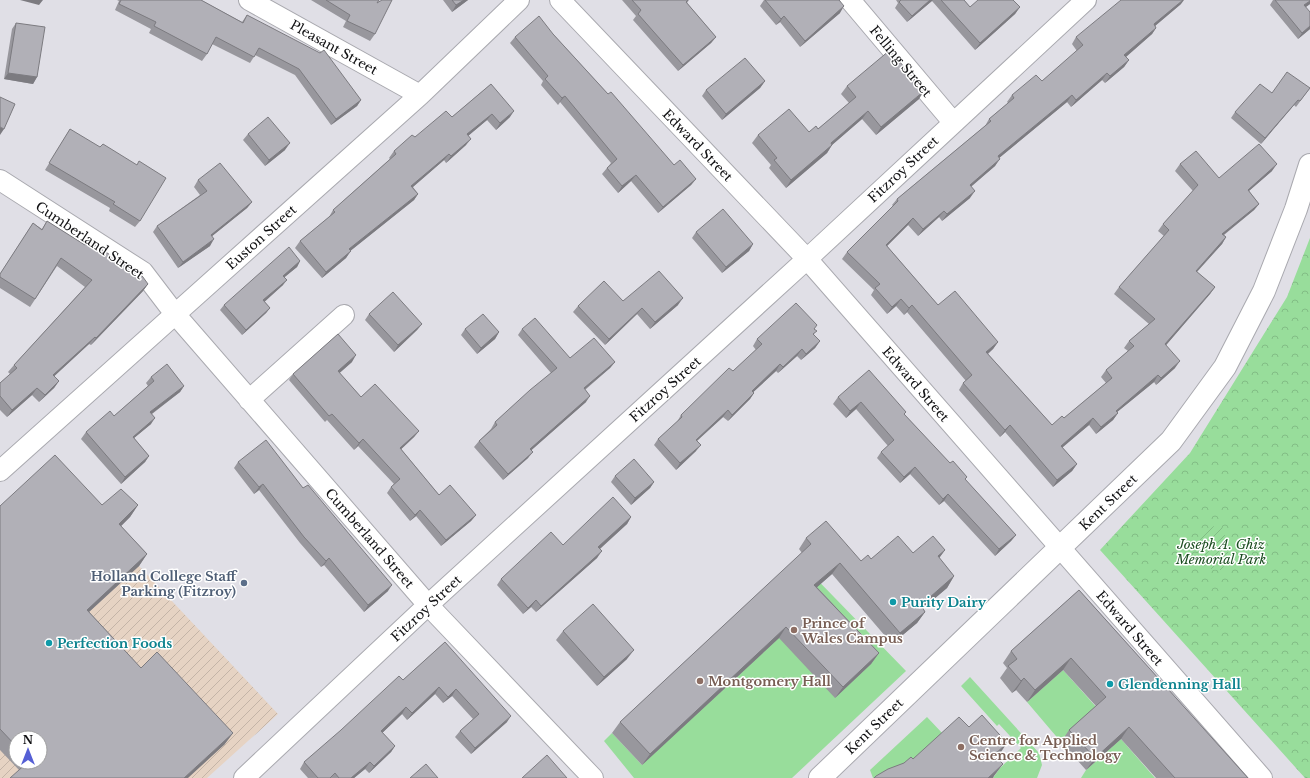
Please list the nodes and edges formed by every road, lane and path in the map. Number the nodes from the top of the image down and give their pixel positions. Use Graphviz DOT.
graph roads {
  1 [pos="249,0"];
  2 [pos="519,0"];
  3 [pos="560,0"];
  4 [pos="850,0"];
  5 [pos="1086,0"];
  6 [pos="420,95"];
  7 [pos="953,122"];
  8 [pos="1310,165"];
  9 [pos="0,180"];
  10 [pos="807,259"];
  11 [pos="175,314"];
  12 [pos="344,315"];
  13 [pos="249,400"];
  14 [pos="0,471"];
  15 [pos="1060,548"];
  16 [pos="428,605"];
  17 [pos="244,778"];
  18 [pos="593,778"];
  19 [pos="820,778"];
  20 [pos="1262,778"];
  1 -- 6 [label="street, Pleasant Street"];
  2 -- 6 [label="street, Euston Street"];
  3 -- 10 [label="street, Edward Street"];
  4 -- 7 [label="street, Felling Street"];
  5 -- 7 [label="street, Fitzroy Street"];
  6 -- 11 [label="street, Euston Street"];
  7 -- 10 [label="street, Fitzroy Street"];
  8 -- 15 [label="street, Kent Street"];
  9 -- 11 [label="street, Cumberland Street"];
  10 -- 15 [label="street, Edward Street"];
  10 -- 16 [label="street, Fitzroy Street"];
  11 -- 13 [label="street, Cumberland Street"];
  11 -- 14 [label="street, Euston Street"];
  12 -- 13 [label="street"];
  13 -- 16 [label="street, Cumberland Street"];
  15 -- 19 [label="street, Kent Street"];
  15 -- 20 [label="street, Edward Street"];
  16 -- 17 [label="street, Fitzroy Street"];
  16 -- 18 [label="street, Cumberland Street"];
}
